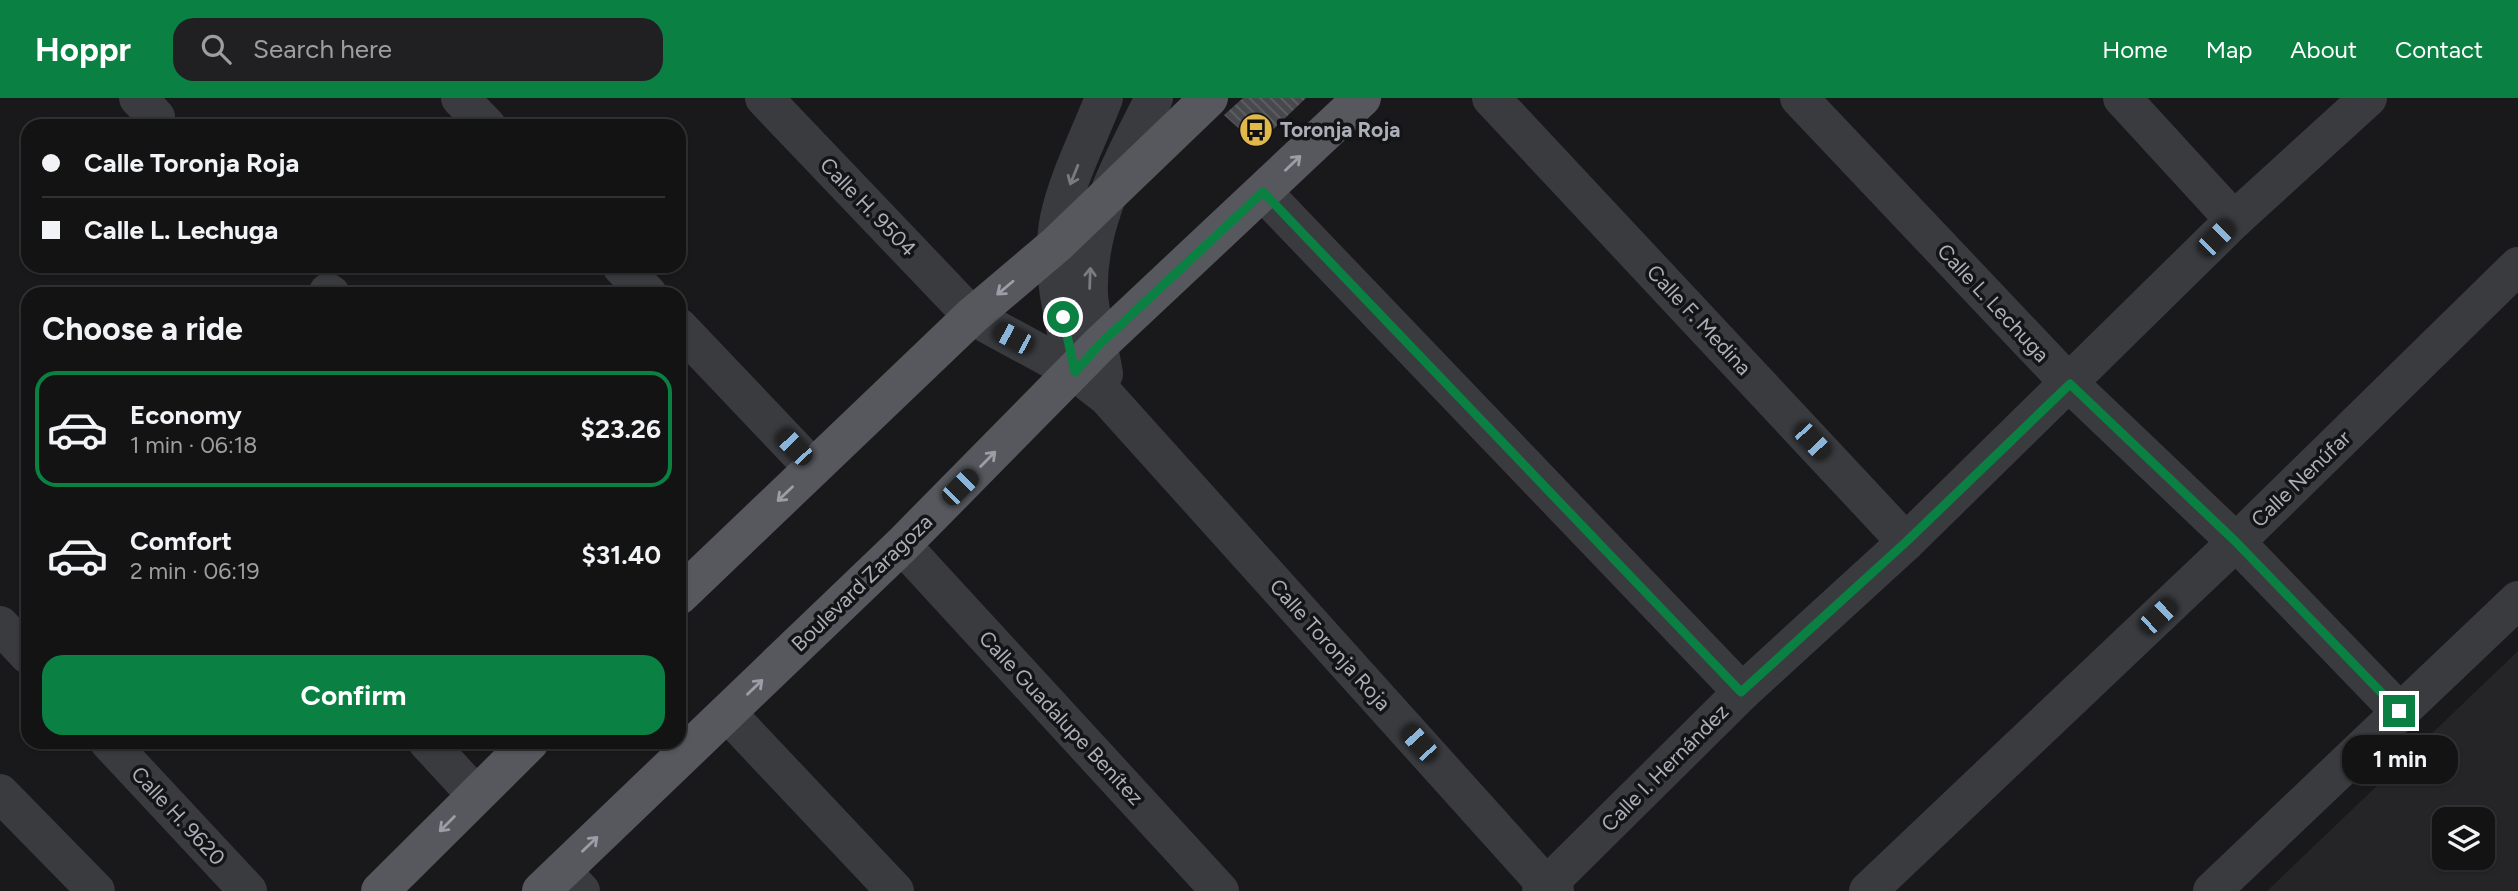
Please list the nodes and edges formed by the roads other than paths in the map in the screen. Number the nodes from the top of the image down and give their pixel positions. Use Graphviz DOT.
graph roads {
  1 [pos="460,98"];
  2 [pos="764,98"];
  3 [pos="1154,98"];
  4 [pos="1209,98"];
  5 [pos="1362,98"];
  6 [pos="1491,98"];
  7 [pos="1799,98"];
  8 [pos="2122,98"];
  9 [pos="2368,98"];
  10 [pos="1096,102"];
  11 [pos="480,119"];
  12 [pos="1263,192"];
  13 [pos="1105,198"];
  14 [pos="2234,220"];
  15 [pos="1056,244"];
  16 [pos="2518,266"];
  17 [pos="628,273"];
  18 [pos="641,287"];
  19 [pos="972,316"];
  20 [pos="686,334"];
  21 [pos="1087,358"];
  22 [pos="2070,384"];
  23 [pos="814,468"];
  24 [pos="1906,542"];
  25 [pos="2236,542"];
  26 [pos="902,545"];
  27 [pos="686,589"];
  28 [pos="2518,600"];
  29 [pos="0,625"];
  30 [pos="21,648"];
  31 [pos="1741,692"];
  32 [pos="2399,711"];
  33 [pos="727,713"];
  34 [pos="116,749"];
  35 [pos="433,749"];
  36 [pos="523,749"];
  37 [pos="0,793"];
  38 [pos="476,795"];
  39 [pos="561,884"];
  40 [pos="1548,889"];
  41 [pos="96,891"];
  42 [pos="248,891"];
  43 [pos="380,891"];
  44 [pos="895,891"];
  45 [pos="1220,891"];
  46 [pos="1868,891"];
  47 [pos="2212,891"];
  1 -- 11 [label="street"];
  2 -- 19 [label="street, Calle H. 9504"];
  3 -- 13 [label="street"];
  4 -- 13 [label="main road"];
  12 -- 5 [label="main road, Boulevard Zaragoza, one-way"];
  6 -- 24 [label="street, Calle F. Medina"];
  7 -- 22 [label="street, Calle L. Lechuga"];
  8 -- 14 [label="street"];
  9 -- 14 [label="street, Calle I. Hernández"];
  10 -- 15 [label="street, one-way"];
  12 -- 21 [label="main road, Boulevard Zaragoza"];
  12 -- 31 [label="street"];
  13 -- 15 [label="main road"];
  21 -- 13 [label="street, one-way"];
  14 -- 22 [label="street, Calle I. Hernández"];
  15 -- 19 [label="main road, one-way"];
  15 -- 21 [label="street"];
  16 -- 25 [label="street, Calle Nenúfar"];
  17 -- 18 [label="street"];
  19 -- 21 [label="street, Calle H. 9504"];
  19 -- 23 [label="main road"];
  20 -- 23 [label="street"];
  26 -- 21 [label="main road, Boulevard Zaragoza, one-way"];
  21 -- 40 [label="street, Calle Toronja Roja"];
  22 -- 24 [label="street, Calle I. Hernández"];
  22 -- 25 [label="street, Calle L. Lechuga"];
  23 -- 27 [label="main road, one-way"];
  24 -- 31 [label="street, Calle I. Hernández"];
  25 -- 32 [label="street, Calle L. Lechuga"];
  25 -- 46 [label="street, Calle Nenúfar"];
  33 -- 26 [label="main road, Boulevard Zaragoza, one-way"];
  26 -- 45 [label="street, Calle Guadalupe Benítez"];
  28 -- 32 [label="street"];
  29 -- 30 [label="street"];
  31 -- 40 [label="street, Calle I. Hernández"];
  32 -- 47 [label="street"];
  39 -- 33 [label="main road, Boulevard Zaragoza, one-way"];
  33 -- 44 [label="street"];
  34 -- 42 [label="street, Calle H. 9620"];
  35 -- 38 [label="street"];
  36 -- 38 [label="main road"];
  37 -- 41 [label="street"];
  38 -- 43 [label="main road, one-way"];
}
